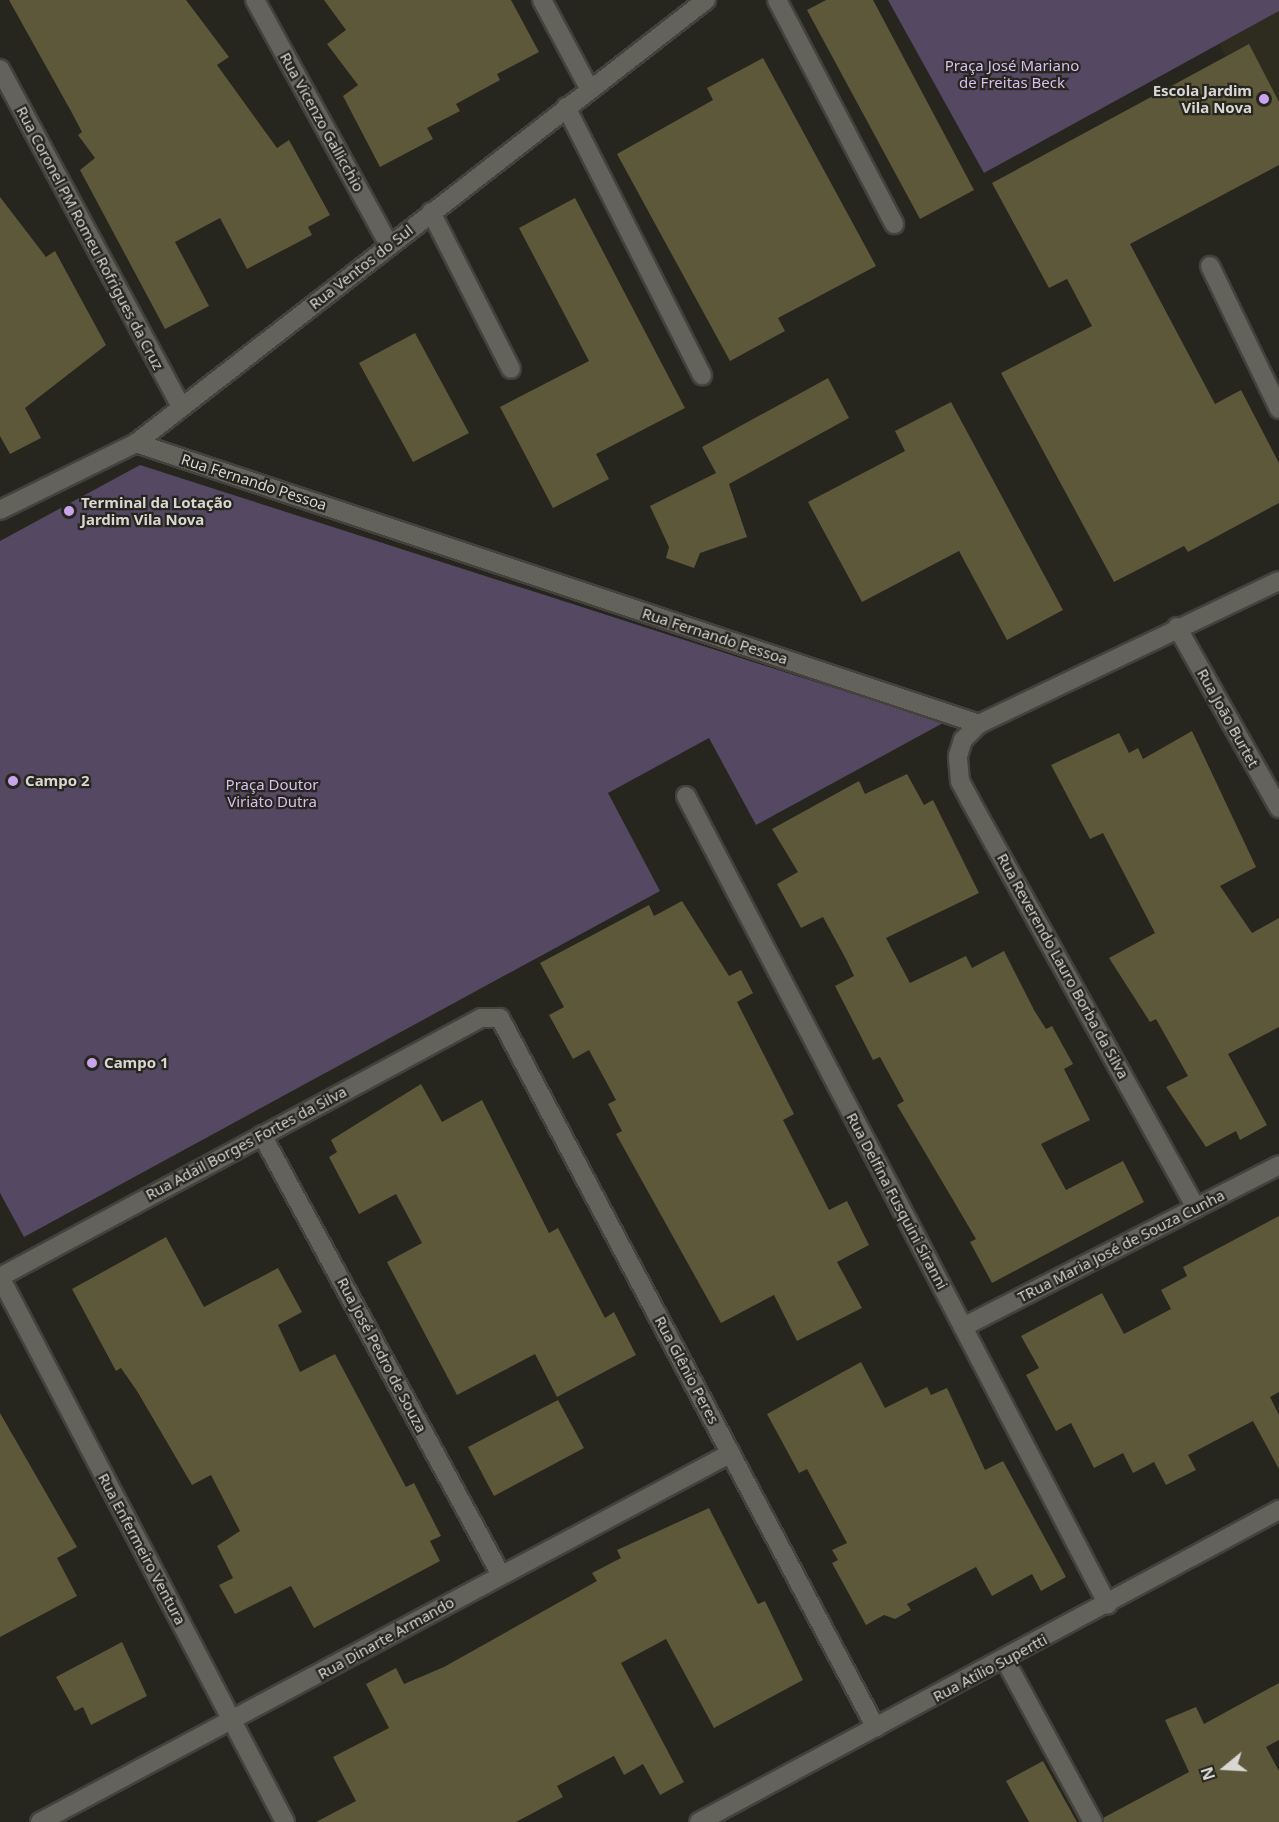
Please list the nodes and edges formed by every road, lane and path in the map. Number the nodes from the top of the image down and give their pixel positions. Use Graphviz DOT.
graph roads {
  1 [pos="255,0"];
  2 [pos="542,0"];
  3 [pos="706,0"];
  4 [pos="777,0"];
  5 [pos="0,69"];
  6 [pos="589,88"];
  7 [pos="566,107"];
  8 [pos="431,212"];
  9 [pos="894,224"];
  10 [pos="389,245"];
  11 [pos="1210,266"];
  12 [pos="511,369"];
  13 [pos="702,375"];
  14 [pos="181,406"];
  15 [pos="1279,409"];
  16 [pos="136,443"];
  17 [pos="0,510"];
  18 [pos="1279,581"];
  19 [pos="1177,627"];
  20 [pos="978,724"];
  21 [pos="686,796"];
  22 [pos="1279,808"];
  23 [pos="495,1016"];
  24 [pos="262,1135"];
  25 [pos="1279,1165"];
  26 [pos="1196,1208"];
  27 [pos="0,1277"];
  28 [pos="963,1327"];
  29 [pos="731,1453"];
  30 [pos="1279,1510"];
  31 [pos="501,1575"];
  32 [pos="1108,1605"];
  33 [pos="1005,1660"];
  34 [pos="233,1722"];
  35 [pos="876,1728"];
  36 [pos="40,1822"];
  37 [pos="285,1822"];
  38 [pos="699,1822"];
  39 [pos="1093,1822"];
  1 -- 10 [label="street, Rua Vicenzo Gallicchio"];
  2 -- 6 [label="street"];
  3 -- 6 [label="street, Rua Ventos do Sul"];
  4 -- 9 [label="street"];
  5 -- 14 [label="street, Rua Coronel PM Romeu Rofrigues da Cruz"];
  6 -- 7 [label="street, Rua Ventos do Sul"];
  7 -- 8 [label="street, Rua Ventos do Sul"];
  7 -- 13 [label="street"];
  8 -- 10 [label="street, Rua Ventos do Sul"];
  8 -- 12 [label="street"];
  10 -- 14 [label="street, Rua Ventos do Sul"];
  11 -- 15 [label="street"];
  14 -- 16 [label="street, Rua Ventos do Sul"];
  16 -- 17 [label="street, Rua Ventos do Sul"];
  16 -- 20 [label="street, Rua Fernando Pessoa"];
  18 -- 19 [label="street"];
  19 -- 20 [label="street"];
  19 -- 22 [label="street, Rua João Burtet"];
  20 -- 26 [label="street, Rua Reverendo Lauro Borba da Silva"];
  21 -- 28 [label="street, Rua Delfina Fusquini Siranni"];
  23 -- 24 [label="street, Rua Adail Borges Fortes da Silva"];
  23 -- 29 [label="street, Rua Glênio Peres"];
  24 -- 27 [label="street, Rua Adail Borges Fortes da Silva"];
  24 -- 31 [label="street, Rua José Pedro de Souza"];
  25 -- 26 [label="street, TRua Maria José de Souza Cunha"];
  26 -- 28 [label="street, TRua Maria José de Souza Cunha"];
  27 -- 34 [label="street, Rua Enfermeiro Ventura"];
  28 -- 32 [label="street, Rua Delfina Fusquini Siranni"];
  29 -- 31 [label="street, Rua Dinarte Armando"];
  29 -- 35 [label="street, Rua Glênio Peres"];
  30 -- 32 [label="street, Rua Atílio Supertti"];
  31 -- 34 [label="street, Rua Dinarte Armando"];
  32 -- 33 [label="street, Rua Atílio Supertti"];
  33 -- 35 [label="street, Rua Atílio Supertti"];
  33 -- 39 [label="street"];
  34 -- 36 [label="street, Rua Dinarte Armando"];
  34 -- 37 [label="street, Rua Enfermeiro Ventura"];
  35 -- 38 [label="street, Rua Atílio Supertti"];
}
